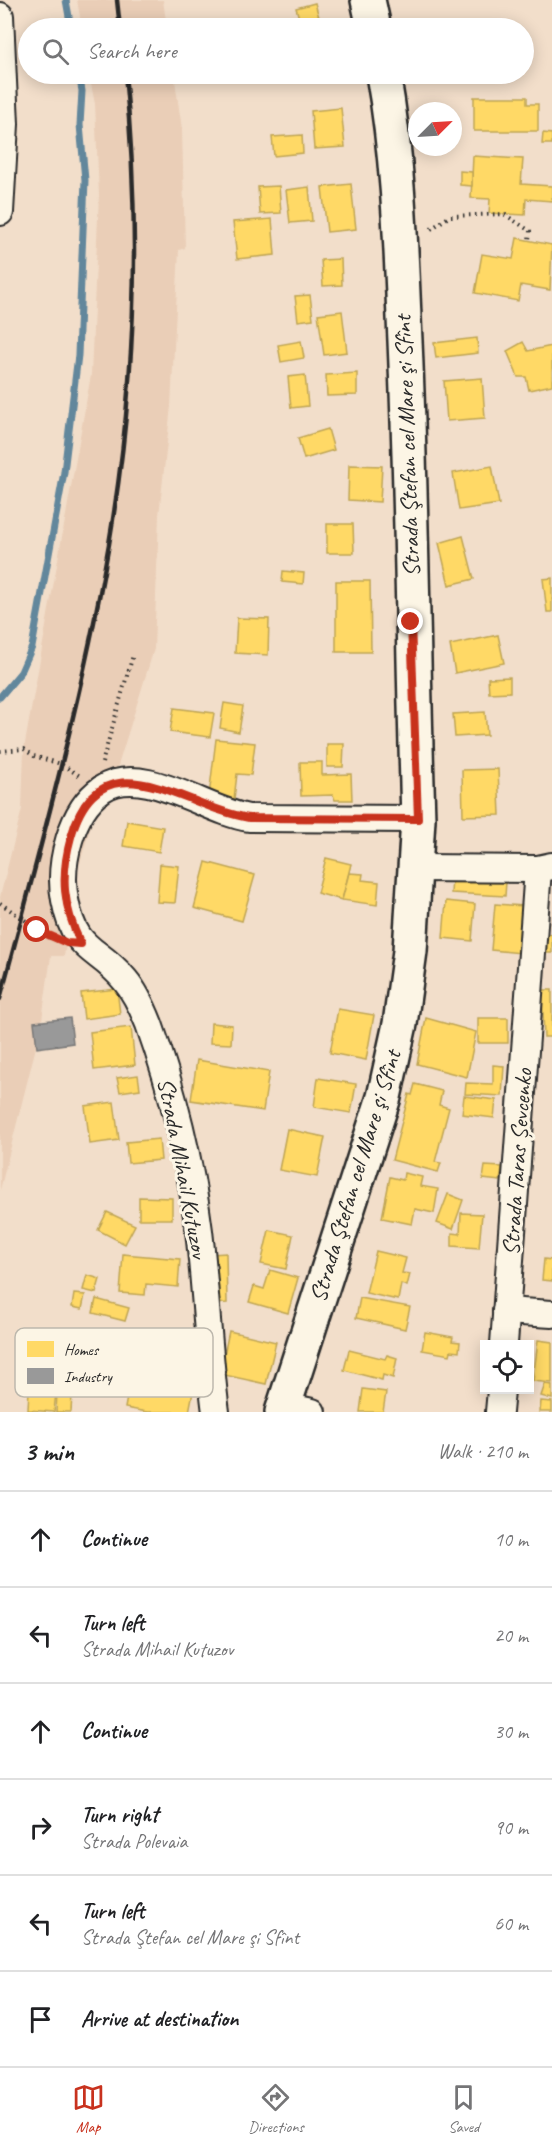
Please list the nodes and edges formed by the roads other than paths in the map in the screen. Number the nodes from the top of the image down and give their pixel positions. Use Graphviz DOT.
graph roads {
  1 [pos="368,0"];
  2 [pos="0,16"];
  3 [pos="372,18"];
  4 [pos="385,84"];
  5 [pos="0,212"];
  6 [pos="418,819"];
  7 [pos="416,868"];
  8 [pos="545,868"];
  9 [pos="506,1311"];
  10 [pos="552,1314"];
  11 [pos="208,1328"];
  12 [pos="504,1340"];
  13 [pos="213,1380"];
  14 [pos="501,1394"];
  15 [pos="293,1410"];
  16 [pos="216,1412"];
  17 [pos="499,1412"];
  1 -- 3 [label="main road"];
  2 -- 5 [label="street"];
  4 -- 6 [label="main road, Strada Ştefan cel Mare şi Sfînt"];
  6 -- 7 [label="main road, Strada Ştefan cel Mare şi Sfînt"];
  6 -- 11 [label="street, Strada Mihail Kutuzov"];
  7 -- 8 [label="street, Strada Taras Șevcenko"];
  7 -- 15 [label="main road, Strada Ştefan cel Mare şi Sfînt"];
  8 -- 9 [label="street, Strada Taras Șevcenko"];
  9 -- 10 [label="street"];
  9 -- 12 [label="street, Strada Taras Șevcenko"];
  13 -- 16 [label="street, Strada Mihail Kutuzov"];
  14 -- 17 [label="street"];
}
